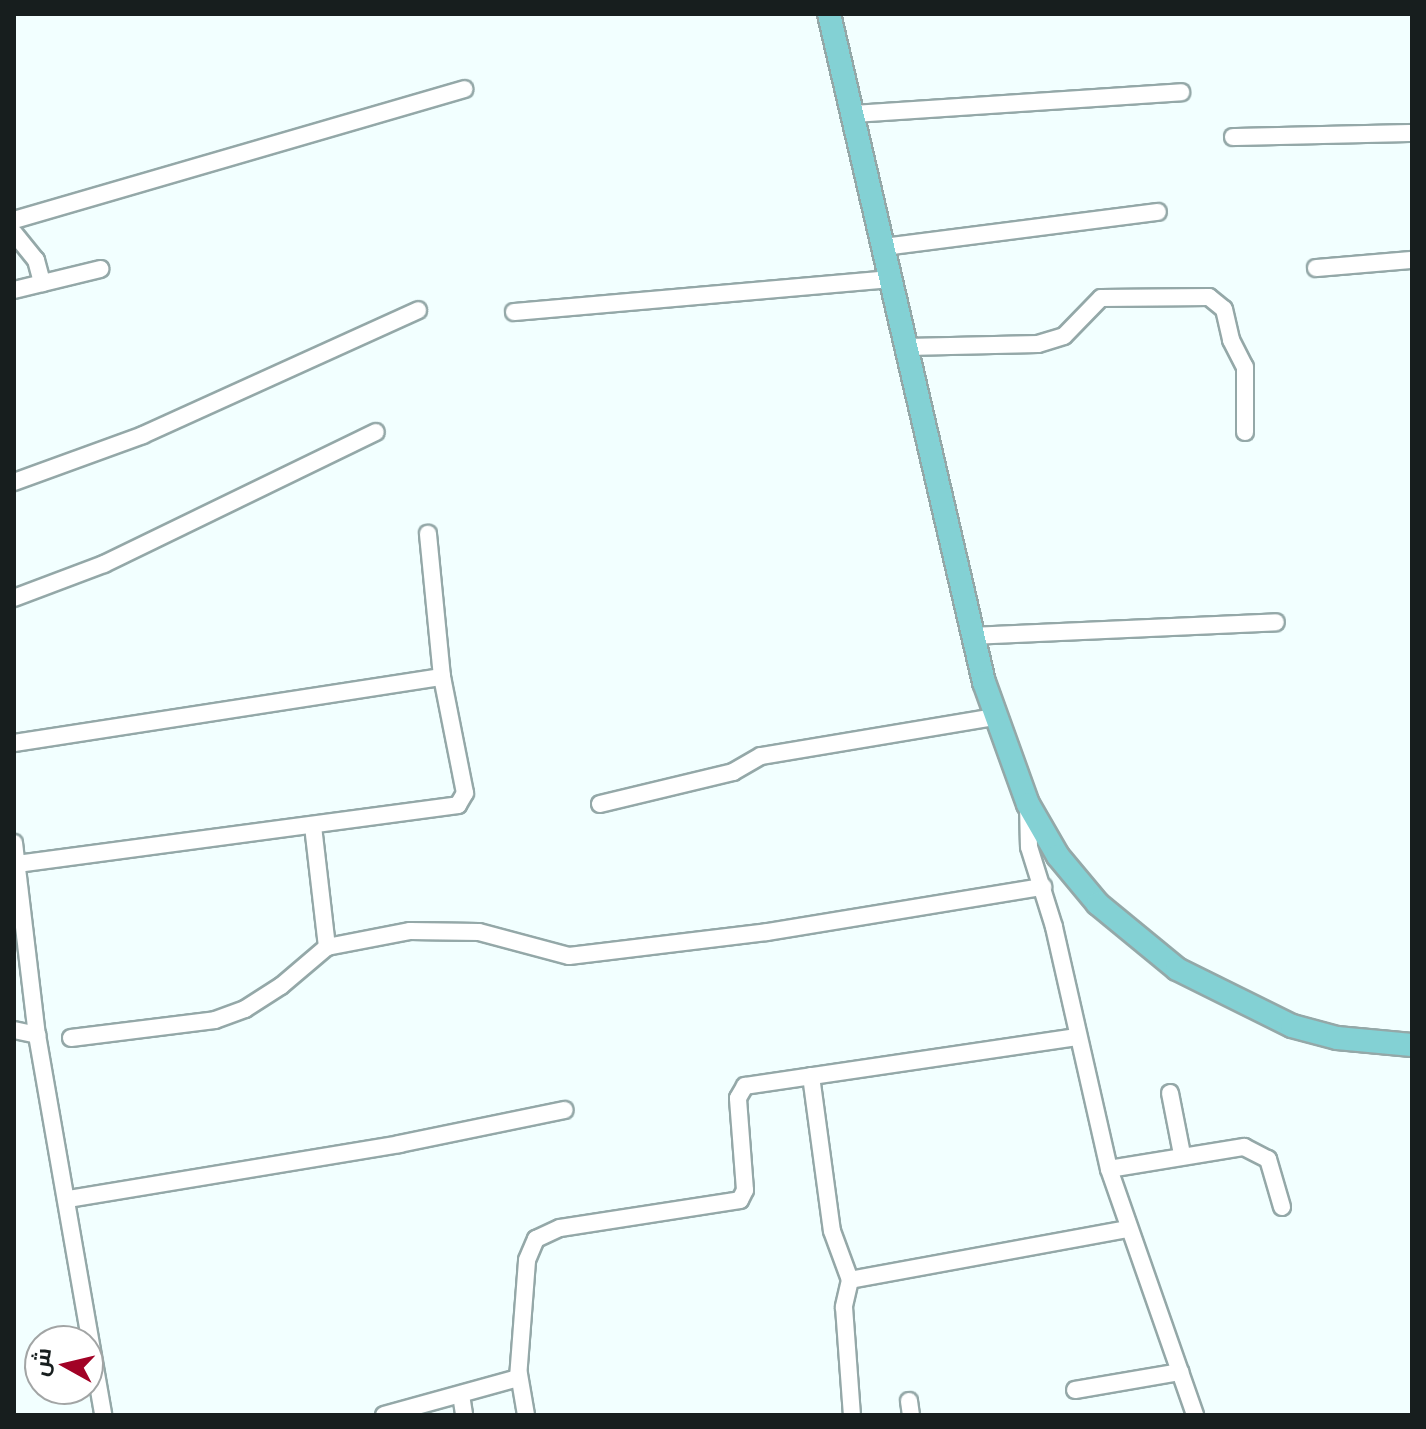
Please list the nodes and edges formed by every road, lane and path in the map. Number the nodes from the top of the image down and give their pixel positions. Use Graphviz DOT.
graph roads {
  1 [pos="829,14"];
  2 [pos="464,89"];
  3 [pos="1181,92"];
  4 [pos="854,114"];
  5 [pos="1412,133"];
  6 [pos="1233,137"];
  7 [pos="1158,212"];
  8 [pos="14,220"];
  9 [pos="14,233"];
  10 [pos="884,247"];
  11 [pos="1412,260"];
  12 [pos="1316,268"];
  13 [pos="100,269"];
  14 [pos="892,279"];
  15 [pos="42,283"];
  16 [pos="14,290"];
  17 [pos="418,310"];
  18 [pos="514,312"];
  19 [pos="907,347"];
  20 [pos="376,432"];
  21 [pos="1245,432"];
  22 [pos="14,482"];
  23 [pos="428,534"];
  24 [pos="14,598"];
  25 [pos="1276,622"];
  26 [pos="973,636"];
  27 [pos="442,677"];
  28 [pos="995,717"];
  29 [pos="14,743"];
  30 [pos="600,804"];
  31 [pos="1028,804"];
  32 [pos="313,826"];
  33 [pos="14,843"];
  34 [pos="17,864"];
  35 [pos="1043,887"];
  36 [pos="327,947"];
  37 [pos="14,1030"];
  38 [pos="37,1035"];
  39 [pos="1077,1037"];
  40 [pos="71,1038"];
  41 [pos="1412,1045"];
  42 [pos="811,1076"];
  43 [pos="1170,1093"];
  44 [pos="565,1110"];
  45 [pos="1182,1154"];
  46 [pos="1109,1169"];
  47 [pos="68,1199"];
  48 [pos="1282,1207"];
  49 [pos="1128,1229"];
  50 [pos="850,1280"];
  51 [pos="1180,1372"];
  52 [pos="519,1374"];
  53 [pos="1075,1390"];
  54 [pos="461,1395"];
  55 [pos="103,1415"];
  56 [pos="384,1415"];
  57 [pos="464,1415"];
  58 [pos="526,1415"];
  59 [pos="852,1415"];
  60 [pos="1195,1415"];
  1 -- 4 [label="main road"];
  2 -- 8 [label="street"];
  3 -- 4 [label="street"];
  4 -- 10 [label="main road"];
  5 -- 6 [label="street"];
  7 -- 10 [label="street"];
  9 -- 15 [label="street"];
  10 -- 14 [label="main road"];
  11 -- 12 [label="street"];
  13 -- 15 [label="street"];
  14 -- 18 [label="street"];
  14 -- 19 [label="main road"];
  15 -- 16 [label="street"];
  17 -- 22 [label="street"];
  19 -- 21 [label="street"];
  19 -- 26 [label="main road"];
  20 -- 24 [label="street"];
  23 -- 27 [label="street"];
  25 -- 26 [label="street"];
  26 -- 28 [label="main road"];
  27 -- 29 [label="street"];
  27 -- 32 [label="street"];
  28 -- 30 [label="street"];
  28 -- 31 [label="main road"];
  31 -- 35 [label="street"];
  31 -- 41 [label="main road"];
  32 -- 34 [label="street"];
  32 -- 36 [label="street"];
  33 -- 34 [label="street"];
  34 -- 38 [label="street"];
  35 -- 36 [label="street"];
  35 -- 39 [label="street"];
  36 -- 40 [label="street"];
  37 -- 38 [label="street"];
  38 -- 47 [label="street"];
  39 -- 42 [label="street"];
  39 -- 46 [label="street"];
  42 -- 50 [label="street"];
  42 -- 52 [label="street"];
  43 -- 45 [label="street"];
  44 -- 47 [label="street"];
  45 -- 46 [label="street"];
  45 -- 48 [label="street"];
  46 -- 49 [label="street"];
  47 -- 55 [label="street"];
  49 -- 50 [label="street"];
  49 -- 51 [label="street"];
  50 -- 59 [label="street"];
  51 -- 53 [label="street"];
  51 -- 60 [label="street"];
  52 -- 54 [label="street"];
  52 -- 58 [label="street"];
  54 -- 56 [label="street"];
  54 -- 57 [label="street"];
}
